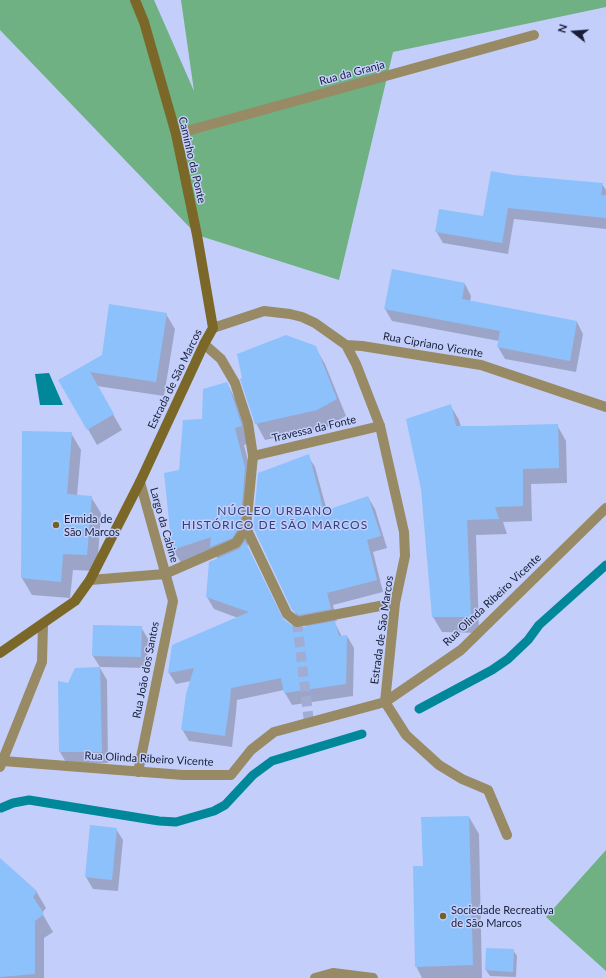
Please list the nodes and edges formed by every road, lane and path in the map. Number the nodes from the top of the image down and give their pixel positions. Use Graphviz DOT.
graph roads {
  1 [pos="135,0"];
  2 [pos="534,35"];
  3 [pos="176,134"];
  4 [pos="213,328"];
  5 [pos="204,344"];
  6 [pos="346,345"];
  7 [pos="606,407"];
  8 [pos="380,426"];
  9 [pos="253,456"];
  10 [pos="140,482"];
  11 [pos="606,508"];
  12 [pos="246,528"];
  13 [pos="165,574"];
  14 [pos="90,580"];
  15 [pos="395,603"];
  16 [pos="42,624"];
  17 [pos="0,653"];
  18 [pos="385,702"];
  19 [pos="1,764"];
  20 [pos="138,772"];
  21 [pos="507,835"];
  22 [pos="315,978"];
  23 [pos="373,978"];
  1 -- 3 [label="street, Caminho da Ponte"];
  2 -- 3 [label="street, Rua da Granja"];
  3 -- 4 [label="street, Caminho da Ponte"];
  4 -- 5 [label="street, Estrada de São Marcos"];
  4 -- 6 [label="street, Estrada de São Marcos"];
  5 -- 9 [label="street"];
  5 -- 10 [label="street, Estrada de São Marcos"];
  6 -- 7 [label="street, Rua Cipriano Vicente"];
  6 -- 8 [label="street, Estrada de São Marcos"];
  8 -- 9 [label="street, Travessa da Fonte"];
  8 -- 15 [label="street, Estrada de São Marcos"];
  9 -- 12 [label="street"];
  10 -- 13 [label="street, Largo da Cabine"];
  10 -- 14 [label="street, Estrada de São Marcos"];
  11 -- 18 [label="street, Rua Olinda Ribeiro Vicente"];
  12 -- 13 [label="street"];
  12 -- 15 [label="street"];
  13 -- 14 [label="street"];
  13 -- 20 [label="street, Rua João dos Santos"];
  14 -- 16 [label="street, Estrada de São Marcos"];
  15 -- 18 [label="street, Estrada de São Marcos"];
  16 -- 17 [label="street, Estrada de São Marcos"];
  16 -- 19 [label="street"];
  18 -- 20 [label="street, Rua Olinda Ribeiro Vicente"];
  18 -- 21 [label="street"];
  19 -- 20 [label="street, Rua Olinda Ribeiro Vicente"];
  22 -- 23 [label="street"];
}
